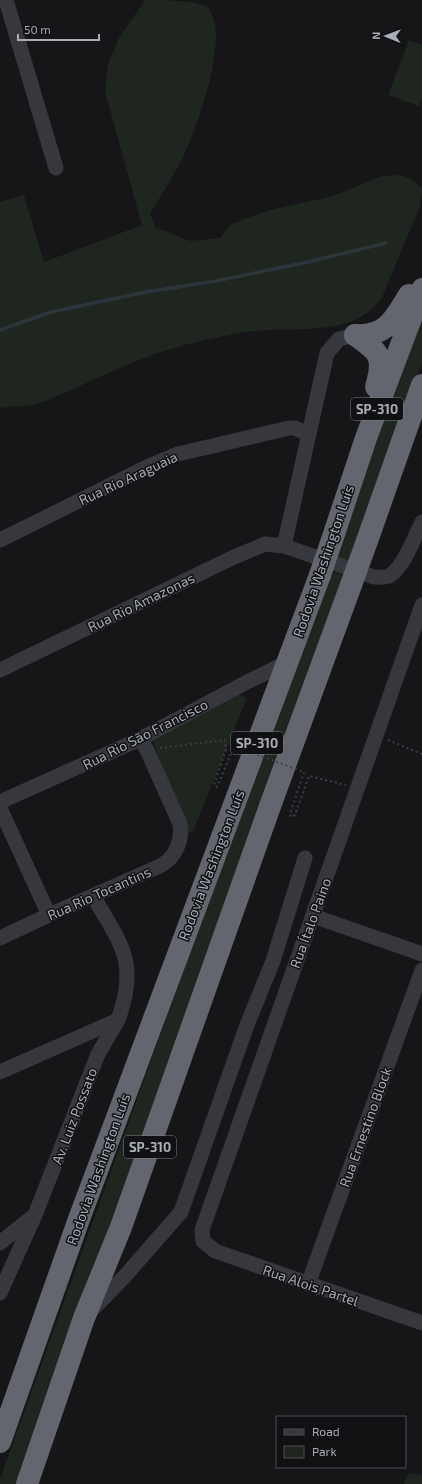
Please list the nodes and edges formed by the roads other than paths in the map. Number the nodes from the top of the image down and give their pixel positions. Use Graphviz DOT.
graph roads {
  1 [pos="6,0"];
  2 [pos="56,168"];
  3 [pos="422,274"];
  4 [pos="422,289"];
  5 [pos="354,335"];
  6 [pos="422,385"];
  7 [pos="422,397"];
  8 [pos="308,434"];
  9 [pos="366,438"];
  10 [pos="400,449"];
  11 [pos="422,522"];
  12 [pos="0,540"];
  13 [pos="284,546"];
  14 [pos="422,605"];
  15 [pos="288,662"];
  16 [pos="0,670"];
  17 [pos="143,744"];
  18 [pos="0,802"];
  19 [pos="0,808"];
  20 [pos="305,858"];
  21 [pos="93,896"];
  22 [pos="49,914"];
  23 [pos="313,916"];
  24 [pos="0,938"];
  25 [pos="422,954"];
  26 [pos="422,970"];
  27 [pos="120,1013"];
  28 [pos="0,1072"];
  29 [pos="35,1215"];
  30 [pos="203,1241"];
  31 [pos="0,1243"];
  32 [pos="308,1284"];
  33 [pos="0,1293"];
  34 [pos="84,1318"];
  35 [pos="421,1320"];
  36 [pos="0,1442"];
  37 [pos="26,1484"];
  1 -- 2 [label="street"];
  3 -- 5 [label="highway"];
  4 -- 9 [label="highway, Rodovia Washington Luís / SP-310"];
  5 -- 8 [label="street"];
  5 -- 9 [label="highway"];
  6 -- 10 [label="highway, SP-310"];
  7 -- 10 [label="highway"];
  8 -- 12 [label="street, Rua Rio Araguaia"];
  8 -- 13 [label="street"];
  9 -- 15 [label="highway, Rodovia Washington Luís / SP-310, bridge"];
  10 -- 34 [label="highway, SP-310, bridge"];
  11 -- 13 [label="street, Rua Rio Amazonas"];
  13 -- 16 [label="street, Rua Rio Amazonas"];
  14 -- 23 [label="street, Rua Ítalo Paino"];
  15 -- 17 [label="street, Rua Rio São Francisco"];
  15 -- 36 [label="highway, Rodovia Washington Luís / SP-310"];
  17 -- 18 [label="street, Rua Rio São Francisco"];
  17 -- 21 [label="street, Rua Rio Tocantins"];
  19 -- 22 [label="street"];
  20 -- 34 [label="street"];
  21 -- 22 [label="street, Rua Rio Tocantins"];
  21 -- 27 [label="street, Av. Luiz Possato"];
  22 -- 24 [label="street, Rua Rio Tocantins"];
  23 -- 25 [label="street"];
  23 -- 30 [label="street, Rua Ítalo Paino"];
  26 -- 32 [label="street, Rua Ernestino Block"];
  27 -- 28 [label="street"];
  27 -- 29 [label="street, Av. Luiz Possato"];
  29 -- 31 [label="street"];
  29 -- 33 [label="street, Av. Luiz Possato"];
  30 -- 32 [label="street, Rua Alois Partel"];
  32 -- 35 [label="street, Rua Alois Partel"];
  34 -- 37 [label="highway, SP-310"];
}
